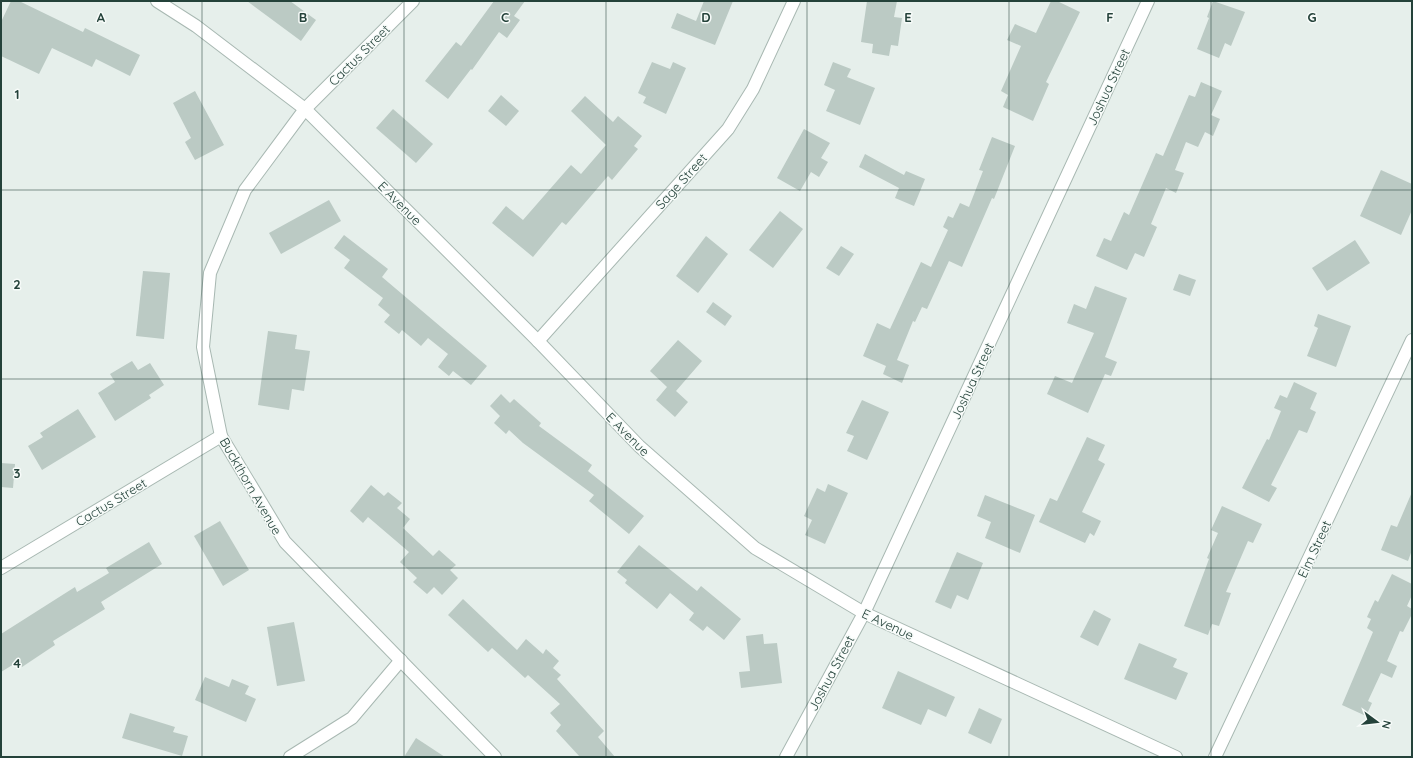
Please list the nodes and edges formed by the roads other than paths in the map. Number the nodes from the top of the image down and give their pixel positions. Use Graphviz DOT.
graph roads {
  1 [pos="156,1"];
  2 [pos="413,1"];
  3 [pos="794,1"];
  4 [pos="1148,1"];
  5 [pos="305,108"];
  6 [pos="1412,340"];
  7 [pos="538,341"];
  8 [pos="221,436"];
  9 [pos="1,568"];
  10 [pos="864,613"];
  11 [pos="401,660"];
  12 [pos="290,757"];
  13 [pos="495,757"];
  14 [pos="786,757"];
  15 [pos="1176,757"];
  16 [pos="1215,757"];
  1 -- 5 [label="street, E Avenue"];
  2 -- 5 [label="street, Cactus Street"];
  3 -- 7 [label="street, Sage Street"];
  4 -- 10 [label="street, Joshua Street"];
  5 -- 7 [label="street, E Avenue"];
  5 -- 8 [label="street, Buckthorn Avenue"];
  6 -- 16 [label="street, Elm Street"];
  7 -- 10 [label="street, E Avenue"];
  8 -- 9 [label="street, Cactus Street"];
  8 -- 11 [label="street, Buckthorn Avenue"];
  10 -- 14 [label="street, Joshua Street"];
  10 -- 15 [label="street, E Avenue"];
  11 -- 12 [label="street"];
  11 -- 13 [label="street, Buckthorn Avenue"];
}
